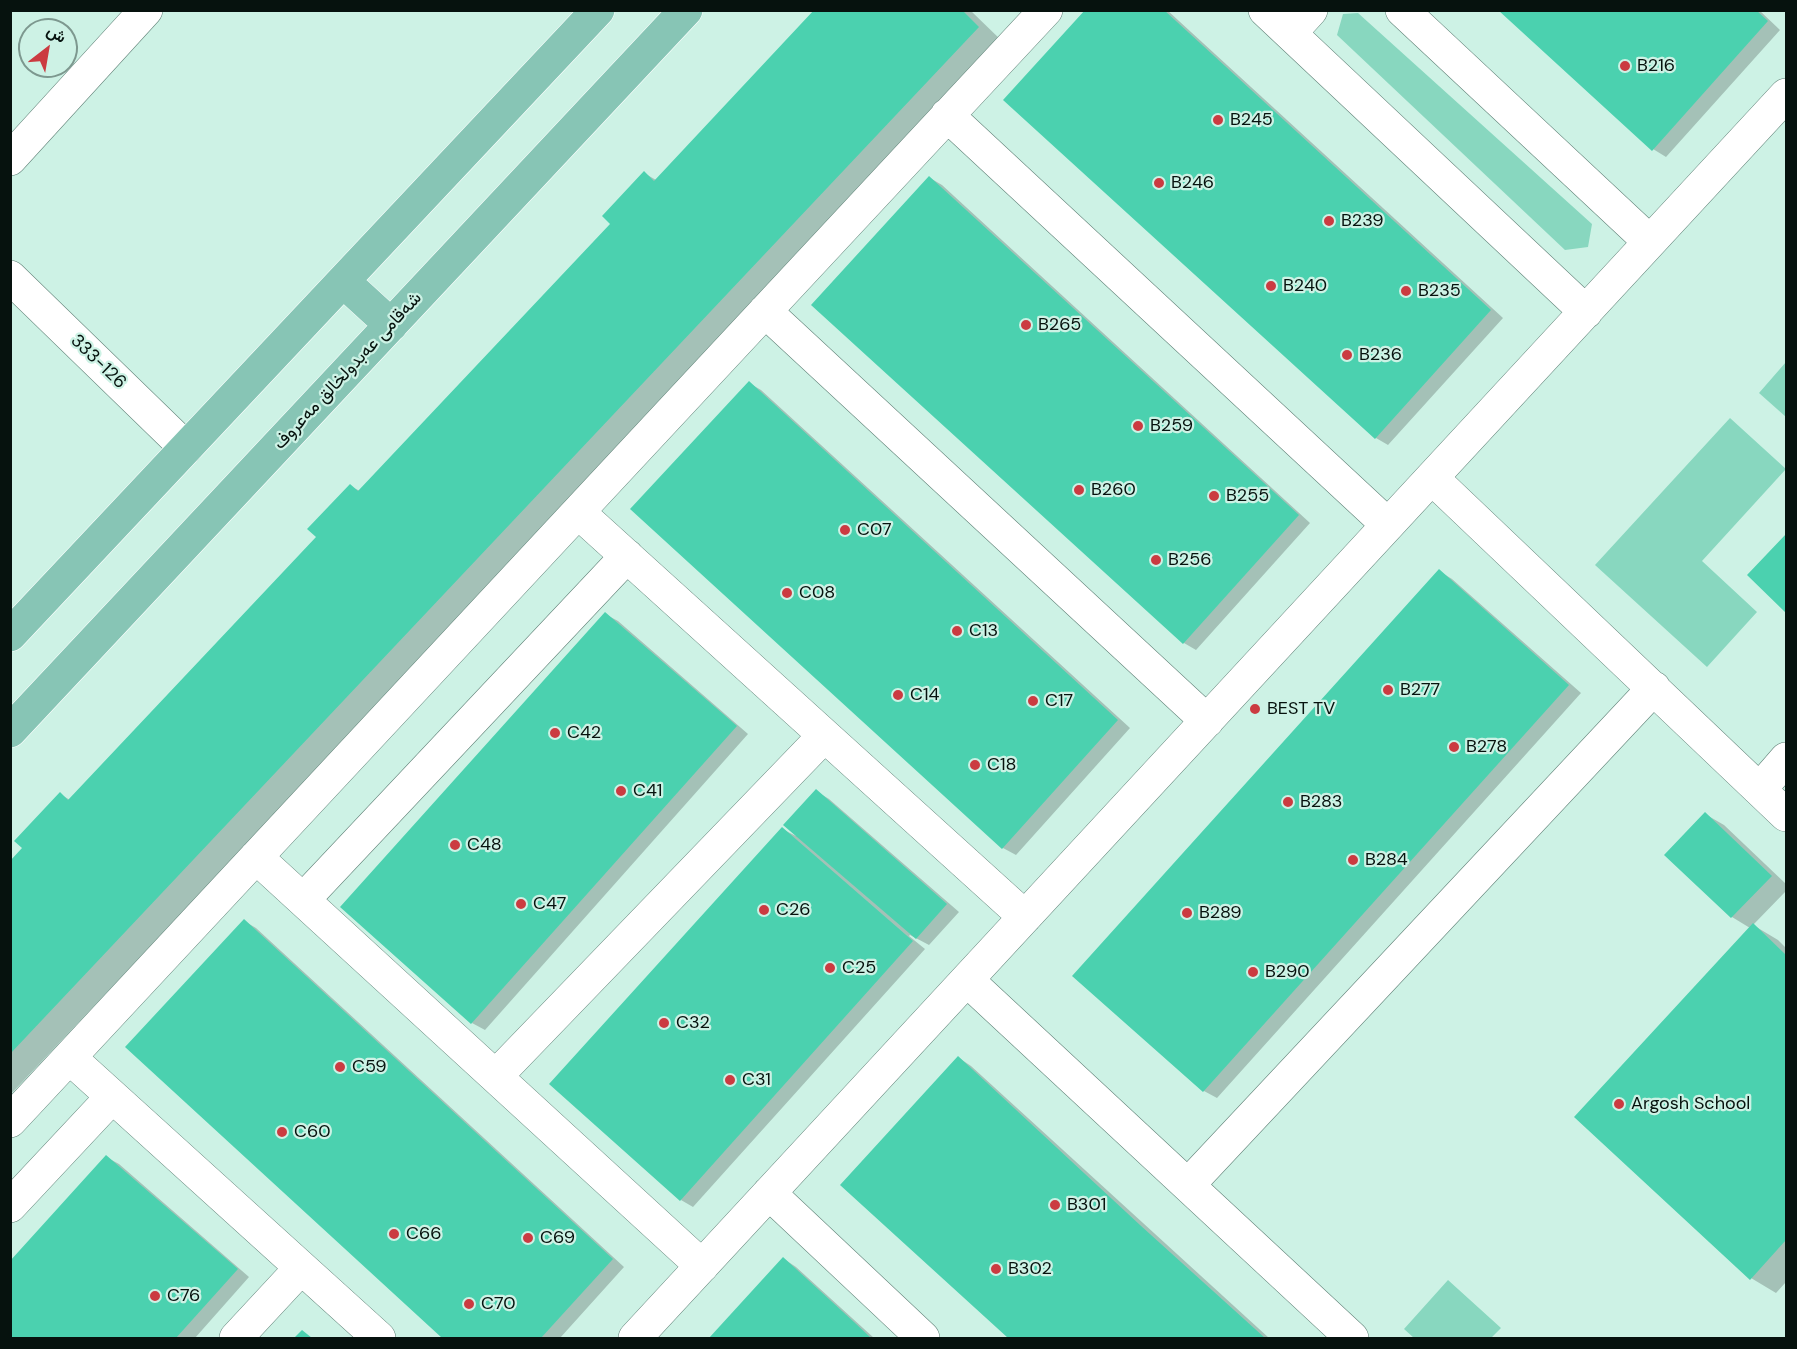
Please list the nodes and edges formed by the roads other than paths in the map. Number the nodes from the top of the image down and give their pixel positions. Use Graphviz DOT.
graph roads {
  1 [pos="146,10"];
  2 [pos="598,10"];
  3 [pos="687,10"];
  4 [pos="1046,10"];
  5 [pos="1265,10"];
  6 [pos="1402,10"];
  7 [pos="1300,22"];
  8 [pos="1786,95"];
  9 [pos="947,115"];
  10 [pos="10,159"];
  11 [pos="1650,242"];
  12 [pos="10,276"];
  13 [pos="343,281"];
  14 [pos="765,310"];
  15 [pos="1586,312"];
  16 [pos="391,325"];
  17 [pos="186,448"];
  18 [pos="1432,478"];
  19 [pos="578,512"];
  20 [pos="1388,525"];
  21 [pos="627,556"];
  22 [pos="10,635"];
  23 [pos="1654,688"];
  24 [pos="1207,721"];
  25 [pos="10,731"];
  26 [pos="824,736"];
  27 [pos="1786,759"];
  28 [pos="1760,789"];
  29 [pos="1786,815"];
  30 [pos="256,857"];
  31 [pos="303,900"];
  32 [pos="1025,917"];
  33 [pos="967,980"];
  34 [pos="69,1058"];
  35 [pos="496,1076"];
  36 [pos="112,1097"];
  37 [pos="10,1121"];
  38 [pos="1188,1185"];
  39 [pos="770,1193"];
  40 [pos="10,1206"];
  41 [pos="702,1266"];
  42 [pos="301,1268"];
  43 [pos="236,1338"];
  44 [pos="379,1338"];
  45 [pos="635,1338"];
  46 [pos="923,1338"];
  47 [pos="1352,1338"];
  1 -- 10 [label="street"];
  2 -- 13 [label="main road"];
  3 -- 16 [label="main road, شەقامی عەبدولخالق مەعروف"];
  4 -- 9 [label="street"];
  5 -- 7 [label="street"];
  6 -- 11 [label="street"];
  7 -- 15 [label="street"];
  8 -- 11 [label="street"];
  9 -- 14 [label="street"];
  9 -- 20 [label="street"];
  11 -- 15 [label="street"];
  12 -- 17 [label="street, 333-126"];
  13 -- 16 [label="main road"];
  13 -- 17 [label="main road"];
  14 -- 19 [label="street"];
  14 -- 24 [label="street"];
  15 -- 18 [label="street"];
  16 -- 25 [label="main road, شەقامی عەبدولخالق مەعروف"];
  17 -- 22 [label="main road"];
  18 -- 20 [label="street"];
  18 -- 23 [label="street"];
  19 -- 21 [label="street"];
  19 -- 30 [label="street"];
  20 -- 24 [label="street"];
  21 -- 26 [label="street"];
  21 -- 31 [label="street"];
  23 -- 28 [label="street"];
  23 -- 38 [label="street"];
  24 -- 32 [label="street"];
  26 -- 32 [label="street"];
  26 -- 35 [label="street"];
  27 -- 28 [label="street"];
  28 -- 29 [label="street"];
  30 -- 31 [label="street"];
  30 -- 34 [label="street"];
  31 -- 35 [label="street"];
  32 -- 33 [label="street"];
  33 -- 38 [label="street"];
  33 -- 39 [label="street"];
  34 -- 36 [label="street"];
  34 -- 37 [label="street"];
  35 -- 41 [label="street"];
  36 -- 40 [label="street"];
  36 -- 42 [label="street"];
  38 -- 47 [label="street"];
  39 -- 41 [label="street"];
  39 -- 46 [label="street"];
  41 -- 45 [label="street"];
  42 -- 43 [label="street"];
  42 -- 44 [label="street"];
}
